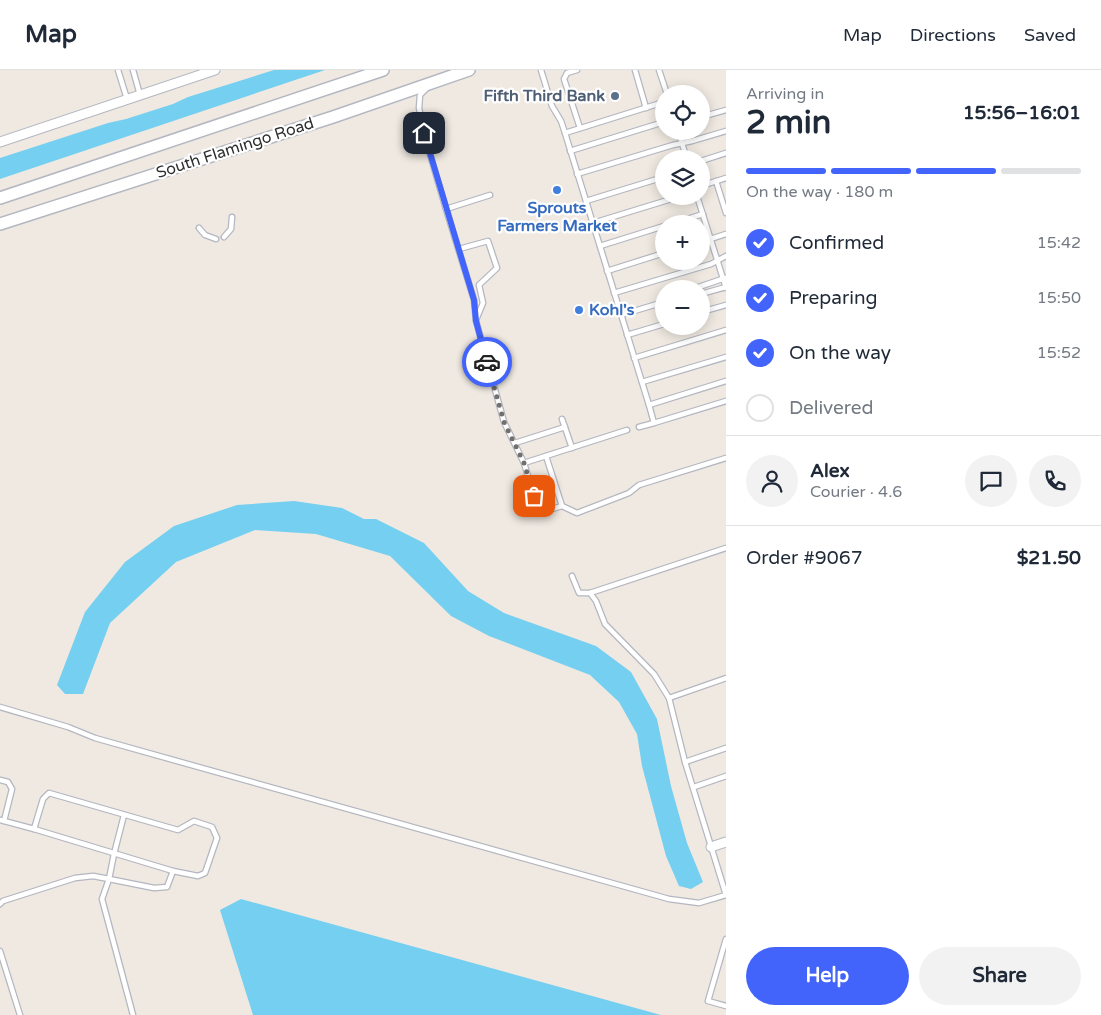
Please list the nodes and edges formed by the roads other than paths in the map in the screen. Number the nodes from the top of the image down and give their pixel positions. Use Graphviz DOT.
graph roads {
  1 [pos="118,70"];
  2 [pos="132,70"];
  3 [pos="215,70"];
  4 [pos="383,70"];
  5 [pos="469,70"];
  6 [pos="541,70"];
  7 [pos="577,70"];
  8 [pos="635,70"];
  9 [pos="659,70"];
  10 [pos="430,83"];
  11 [pos="663,85"];
  12 [pos="140,95"];
  13 [pos="127,99"];
  14 [pos="655,105"];
  15 [pos="646,108"];
  16 [pos="726,110"];
  17 [pos="710,114"];
  18 [pos="655,125"];
  19 [pos="580,128"];
  20 [pos="726,131"];
  21 [pos="565,132"];
  22 [pos="681,140"];
  23 [pos="0,142"];
  24 [pos="682,143"];
  25 [pos="684,150"];
  26 [pos="570,151"];
  27 [pos="726,153"];
  28 [pos="710,158"];
  29 [pos="577,174"];
  30 [pos="726,178"];
  31 [pos="655,180"];
  32 [pos="716,181"];
  33 [pos="710,183"];
  34 [pos="490,194"];
  35 [pos="0,198"];
  36 [pos="586,201"];
  37 [pos="655,204"];
  38 [pos="700,205"];
  39 [pos="446,209"];
  40 [pos="726,213"];
  41 [pos="703,214"];
  42 [pos="700,215"];
  43 [pos="232,217"];
  44 [pos="593,223"];
  45 [pos="0,224"];
  46 [pos="199,228"];
  47 [pos="655,229"];
  48 [pos="726,234"];
  49 [pos="224,237"];
  50 [pos="216,239"];
  51 [pos="710,239"];
  52 [pos="600,246"];
  53 [pos="459,249"];
  54 [pos="655,256"];
  55 [pos="726,256"];
  56 [pos="718,260"];
  57 [pos="607,270"];
  58 [pos="725,278"];
  59 [pos="710,283"];
  60 [pos="726,288"];
  61 [pos="710,292"];
  62 [pos="614,293"];
  63 [pos="655,305"];
  64 [pos="726,305"];
  65 [pos="710,309"];
  66 [pos="621,315"];
  67 [pos="476,321"];
  68 [pos="655,327"];
  69 [pos="726,330"];
  70 [pos="627,335"];
  71 [pos="726,357"];
  72 [pos="634,358"];
  73 [pos="726,381"];
  74 [pos="642,382"];
  75 [pos="726,401"];
  76 [pos="649,405"];
  77 [pos="562,419"];
  78 [pos="654,423"];
  79 [pos="565,427"];
  80 [pos="639,427"];
  81 [pos="627,430"];
  82 [pos="515,443"];
  83 [pos="572,448"];
  84 [pos="546,456"];
  85 [pos="726,458"];
  86 [pos="524,463"];
  87 [pos="562,506"];
  88 [pos="726,548"];
  89 [pos="572,576"];
  90 [pos="590,593"];
  91 [pos="726,678"];
  92 [pos="669,698"];
  93 [pos="0,707"];
  94 [pos="726,748"];
  95 [pos="685,762"];
  96 [pos="726,776"];
  97 [pos="0,780"];
  98 [pos="694,787"];
  99 [pos="124,815"];
  100 [pos="2,820"];
  101 [pos="34,829"];
  102 [pos="726,842"];
  103 [pos="711,847"];
  104 [pos="114,854"];
  105 [pos="173,871"];
  106 [pos="109,879"];
  107 [pos="726,895"];
  108 [pos="0,904"];
  109 [pos="726,938"];
  110 [pos="0,951"];
  111 [pos="726,1006"];
  112 [pos="20,1015"];
  113 [pos="133,1015"];
  1 -- 13 [label="lane"];
  2 -- 12 [label="lane"];
  3 -- 12 [label="street"];
  4 -- 35 [label="main road, South Flamingo Road"];
  5 -- 10 [label="main road, South Flamingo Road"];
  6 -- 21 [label="lane"];
  7 -- 19 [label="lane"];
  8 -- 15 [label="lane"];
  9 -- 11 [label="lane"];
  10 -- 39 [label="lane"];
  10 -- 45 [label="main road, South Flamingo Road"];
  12 -- 13 [label="street"];
  13 -- 23 [label="street"];
  14 -- 15 [label="lane"];
  15 -- 19 [label="lane"];
  16 -- 17 [label="lane"];
  18 -- 26 [label="lane"];
  19 -- 21 [label="lane"];
  20 -- 24 [label="lane"];
  21 -- 26 [label="lane"];
  22 -- 24 [label="lane"];
  24 -- 25 [label="lane"];
  24 -- 29 [label="lane"];
  26 -- 29 [label="lane"];
  27 -- 28 [label="lane"];
  29 -- 36 [label="lane"];
  30 -- 32 [label="lane"];
  31 -- 36 [label="lane"];
  32 -- 33 [label="lane"];
  32 -- 40 [label="lane"];
  34 -- 39 [label="lane"];
  36 -- 44 [label="lane"];
  37 -- 44 [label="lane"];
  38 -- 41 [label="lane"];
  39 -- 53 [label="lane"];
  41 -- 42 [label="lane"];
  43 -- 49 [label="lane"];
  44 -- 52 [label="lane"];
  46 -- 50 [label="lane"];
  47 -- 52 [label="lane"];
  48 -- 51 [label="lane"];
  51 -- 56 [label="lane"];
  52 -- 57 [label="lane"];
  53 -- 67 [label="lane"];
  53 -- 67 [label="lane"];
  54 -- 57 [label="lane"];
  55 -- 56 [label="lane"];
  56 -- 58 [label="lane"];
  56 -- 62 [label="lane"];
  57 -- 62 [label="lane"];
  58 -- 59 [label="lane"];
  58 -- 60 [label="lane"];
  60 -- 61 [label="lane"];
  62 -- 66 [label="lane"];
  63 -- 66 [label="lane"];
  64 -- 65 [label="lane"];
  66 -- 70 [label="lane"];
  67 -- 82 [label="lane"];
  68 -- 70 [label="lane"];
  69 -- 72 [label="lane"];
  70 -- 72 [label="lane"];
  71 -- 74 [label="lane"];
  72 -- 74 [label="lane"];
  73 -- 76 [label="lane"];
  74 -- 76 [label="lane"];
  75 -- 78 [label="lane"];
  76 -- 78 [label="lane"];
  77 -- 79 [label="lane"];
  78 -- 80 [label="lane"];
  79 -- 82 [label="lane"];
  79 -- 83 [label="lane"];
  81 -- 83 [label="lane"];
  82 -- 86 [label="lane"];
  83 -- 84 [label="lane"];
  84 -- 86 [label="lane"];
  84 -- 87 [label="lane"];
  85 -- 87 [label="lane"];
  86 -- 87 [label="lane"];
  88 -- 90 [label="lane"];
  89 -- 90 [label="lane"];
  90 -- 92 [label="lane"];
  91 -- 92 [label="lane"];
  92 -- 95 [label="lane"];
  93 -- 107 [label="lane"];
  94 -- 95 [label="lane"];
  95 -- 98 [label="lane"];
  96 -- 98 [label="lane"];
  97 -- 100 [label="lane"];
  98 -- 103 [label="lane"];
  99 -- 101 [label="lane"];
  99 -- 104 [label="lane"];
  99 -- 105 [label="lane"];
  100 -- 101 [label="lane"];
  101 -- 104 [label="lane"];
  102 -- 103 [label="street"];
  103 -- 107 [label="lane"];
  104 -- 105 [label="lane"];
  104 -- 106 [label="lane"];
  105 -- 106 [label="lane"];
  106 -- 108 [label="lane"];
  106 -- 113 [label="lane"];
  109 -- 111 [label="lane"];
  110 -- 112 [label="lane"];
}
